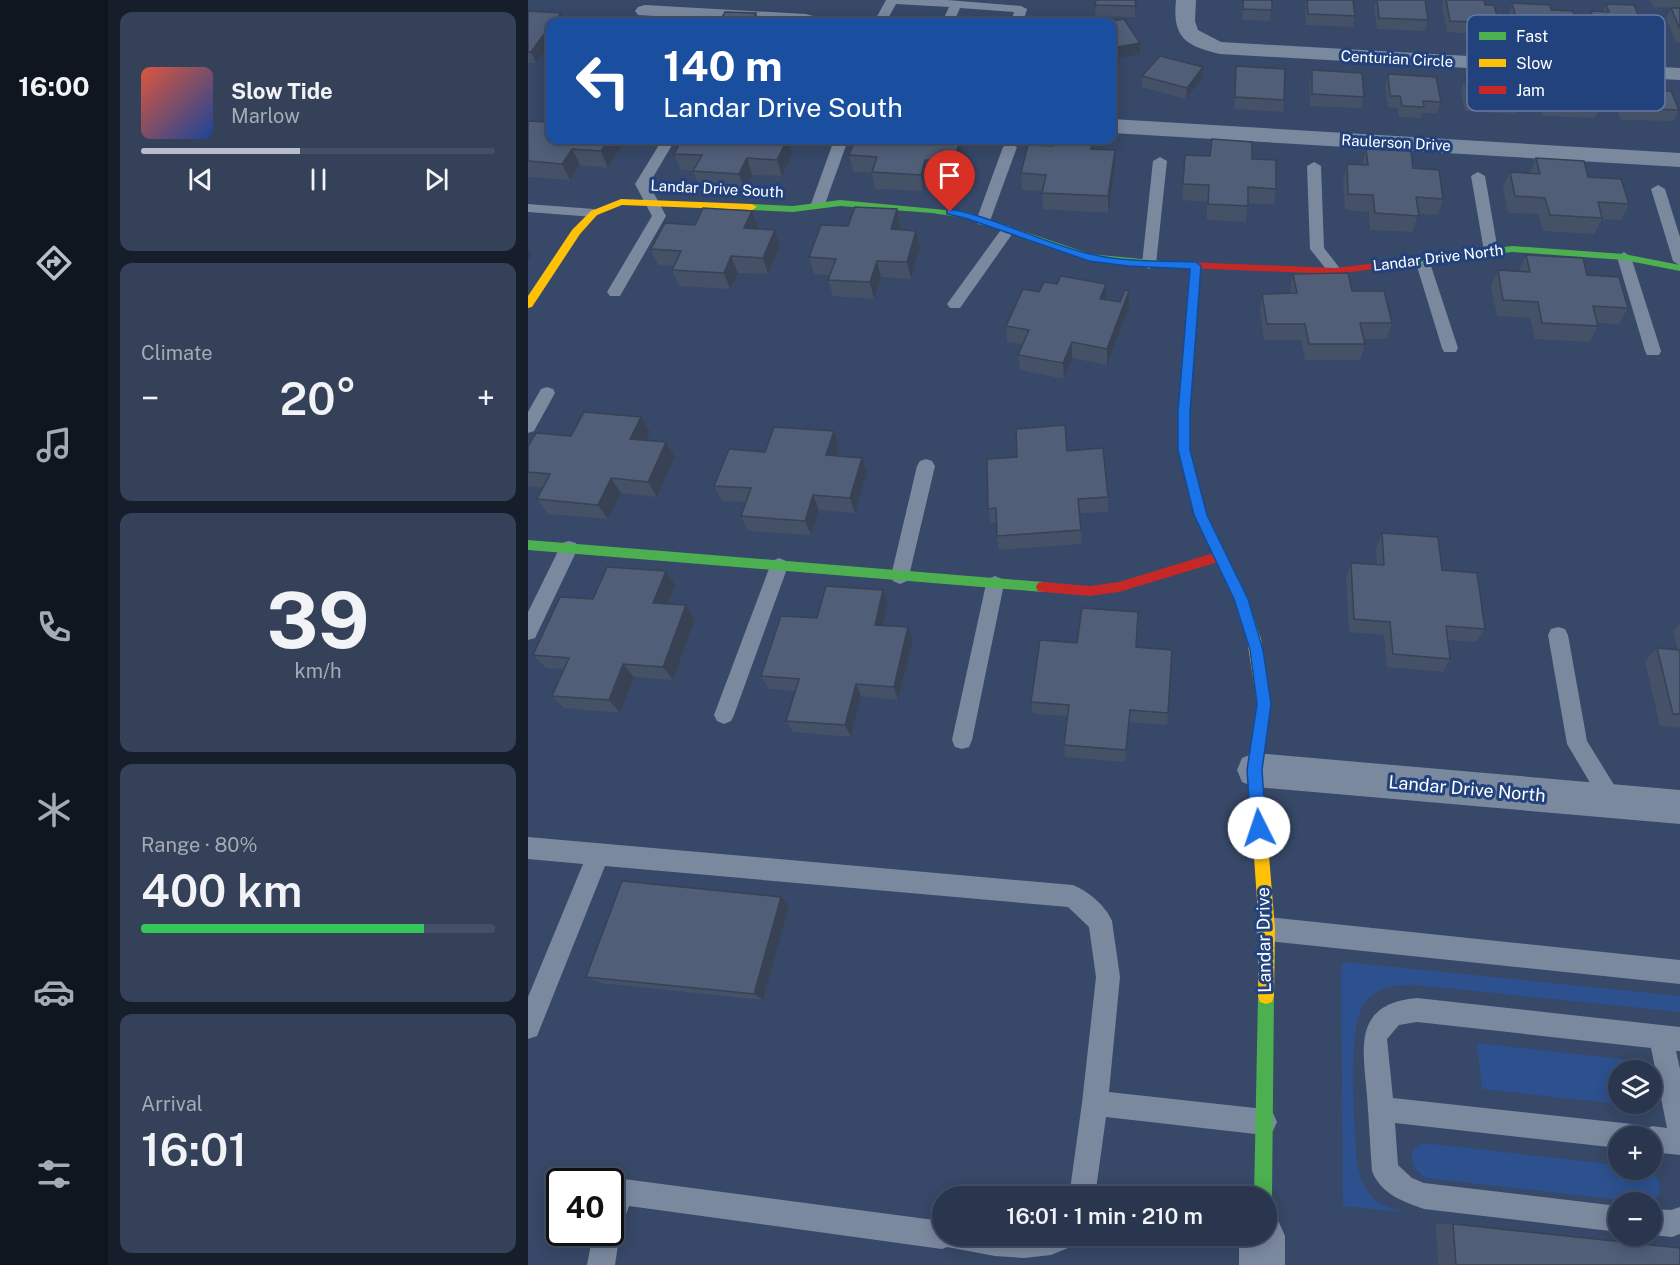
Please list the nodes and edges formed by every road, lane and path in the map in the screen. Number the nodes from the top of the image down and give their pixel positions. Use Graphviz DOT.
graph roads {
  1 [pos="818,0"];
  2 [pos="892,0"];
  3 [pos="1186,0"];
  4 [pos="956,4"];
  5 [pos="645,11"];
  6 [pos="758,18"];
  7 [pos="808,18"];
  8 [pos="882,18"];
  9 [pos="950,18"];
  10 [pos="1018,18"];
  11 [pos="1467,62"];
  12 [pos="1665,73"];
  13 [pos="1680,74"];
  14 [pos="1116,126"];
  15 [pos="666,144"];
  16 [pos="840,144"];
  17 [pos="1010,147"];
  18 [pos="1680,160"];
  19 [pos="1160,161"];
  20 [pos="1314,166"];
  21 [pos="1478,176"];
  22 [pos="1658,189"];
  23 [pos="651,202"];
  24 [pos="818,204"];
  25 [pos="528,208"];
  26 [pos="594,213"];
  27 [pos="983,221"];
  28 [pos="1008,230"];
  29 [pos="1491,251"];
  30 [pos="1624,257"];
  31 [pos="1422,260"];
  32 [pos="1680,261"];
  33 [pos="1149,264"];
  34 [pos="1196,266"];
  35 [pos="1680,268"];
  36 [pos="1335,271"];
  37 [pos="615,291"];
  38 [pos="528,304"];
  39 [pos="955,304"];
  40 [pos="1450,348"];
  41 [pos="1653,351"];
  42 [pos="547,393"];
  43 [pos="528,427"];
  44 [pos="926,466"];
  45 [pos="528,545"];
  46 [pos="569,548"];
  47 [pos="1220,555"];
  48 [pos="779,566"];
  49 [pos="900,576"];
  50 [pos="995,584"];
  51 [pos="528,632"];
  52 [pos="1558,635"];
  53 [pos="724,716"];
  54 [pos="962,740"];
  55 [pos="1254,770"];
  56 [pos="1613,801"];
  57 [pos="1680,807"];
  58 [pos="528,848"];
  59 [pos="598,855"];
  60 [pos="1267,929"];
  61 [pos="1680,972"];
  62 [pos="528,1027"];
  63 [pos="1671,1038"];
  64 [pos="1095,1103"];
  65 [pos="1381,1109"];
  66 [pos="1264,1122"];
  67 [pos="1680,1130"];
  68 [pos="1608,1134"];
  69 [pos="1662,1140"];
  70 [pos="1680,1142"];
  71 [pos="1084,1186"];
  72 [pos="1263,1186"];
  73 [pos="624,1192"];
  74 [pos="1608,1218"];
  75 [pos="1680,1220"];
  76 [pos="1662,1223"];
  77 [pos="932,1233"];
  78 [pos="605,1246"];
  79 [pos="1262,1246"];
  80 [pos="602,1265"];
  81 [pos="1262,1265"];
  1 -- 7 [label="street"];
  2 -- 4 [label="lane"];
  2 -- 8 [label="lane"];
  3 -- 11 [label="street, Centurian Circle"];
  4 -- 9 [label="lane"];
  4 -- 10 [label="lane"];
  5 -- 6 [label="street"];
  12 -- 13 [label="street, Centurian Circle"];
  14 -- 18 [label="street, Raulerson Drive"];
  15 -- 23 [label="lane"];
  16 -- 24 [label="lane"];
  17 -- 27 [label="lane"];
  19 -- 33 [label="lane"];
  20 -- 36 [label="lane"];
  21 -- 29 [label="lane"];
  22 -- 32 [label="lane"];
  23 -- 24 [label="street, Landar Drive South"];
  23 -- 26 [label="street, Landar Drive South"];
  23 -- 37 [label="lane"];
  24 -- 27 [label="street, Landar Drive South"];
  25 -- 26 [label="lane"];
  26 -- 38 [label="street, Landar Drive South"];
  27 -- 28 [label="street, Landar Drive South"];
  28 -- 33 [label="street, Landar Drive South"];
  28 -- 39 [label="lane"];
  29 -- 30 [label="street, Landar Drive North"];
  29 -- 31 [label="street, Landar Drive North"];
  30 -- 35 [label="street, Landar Drive North"];
  30 -- 41 [label="lane"];
  31 -- 36 [label="street, Landar Drive North"];
  31 -- 40 [label="lane"];
  33 -- 34 [label="street, Landar Drive South"];
  34 -- 36 [label="street, Landar Drive North"];
  34 -- 47 [label="street, Landar Drive"];
  42 -- 43 [label="lane"];
  44 -- 49 [label="lane"];
  45 -- 46 [label="street"];
  46 -- 48 [label="street"];
  46 -- 51 [label="lane"];
  47 -- 50 [label="street"];
  47 -- 55 [label="street, Landar Drive"];
  48 -- 49 [label="street"];
  48 -- 53 [label="lane"];
  49 -- 50 [label="street"];
  50 -- 54 [label="lane"];
  52 -- 56 [label="lane"];
  55 -- 56 [label="street, Landar Drive North"];
  55 -- 60 [label="street, Landar Drive"];
  56 -- 57 [label="street, Landar Drive North"];
  58 -- 59 [label="lane"];
  59 -- 62 [label="lane"];
  59 -- 64 [label="lane"];
  60 -- 61 [label="lane"];
  60 -- 66 [label="street, Landar Drive"];
  63 -- 65 [label="lane"];
  63 -- 67 [label="lane"];
  64 -- 66 [label="lane"];
  64 -- 71 [label="lane"];
  65 -- 68 [label="lane"];
  65 -- 74 [label="lane"];
  66 -- 72 [label="street, Landar Drive"];
  69 -- 70 [label="lane"];
  73 -- 77 [label="lane"];
  75 -- 76 [label="lane"];
  78 -- 80 [label="lane"];
  79 -- 81 [label="street"];
}
